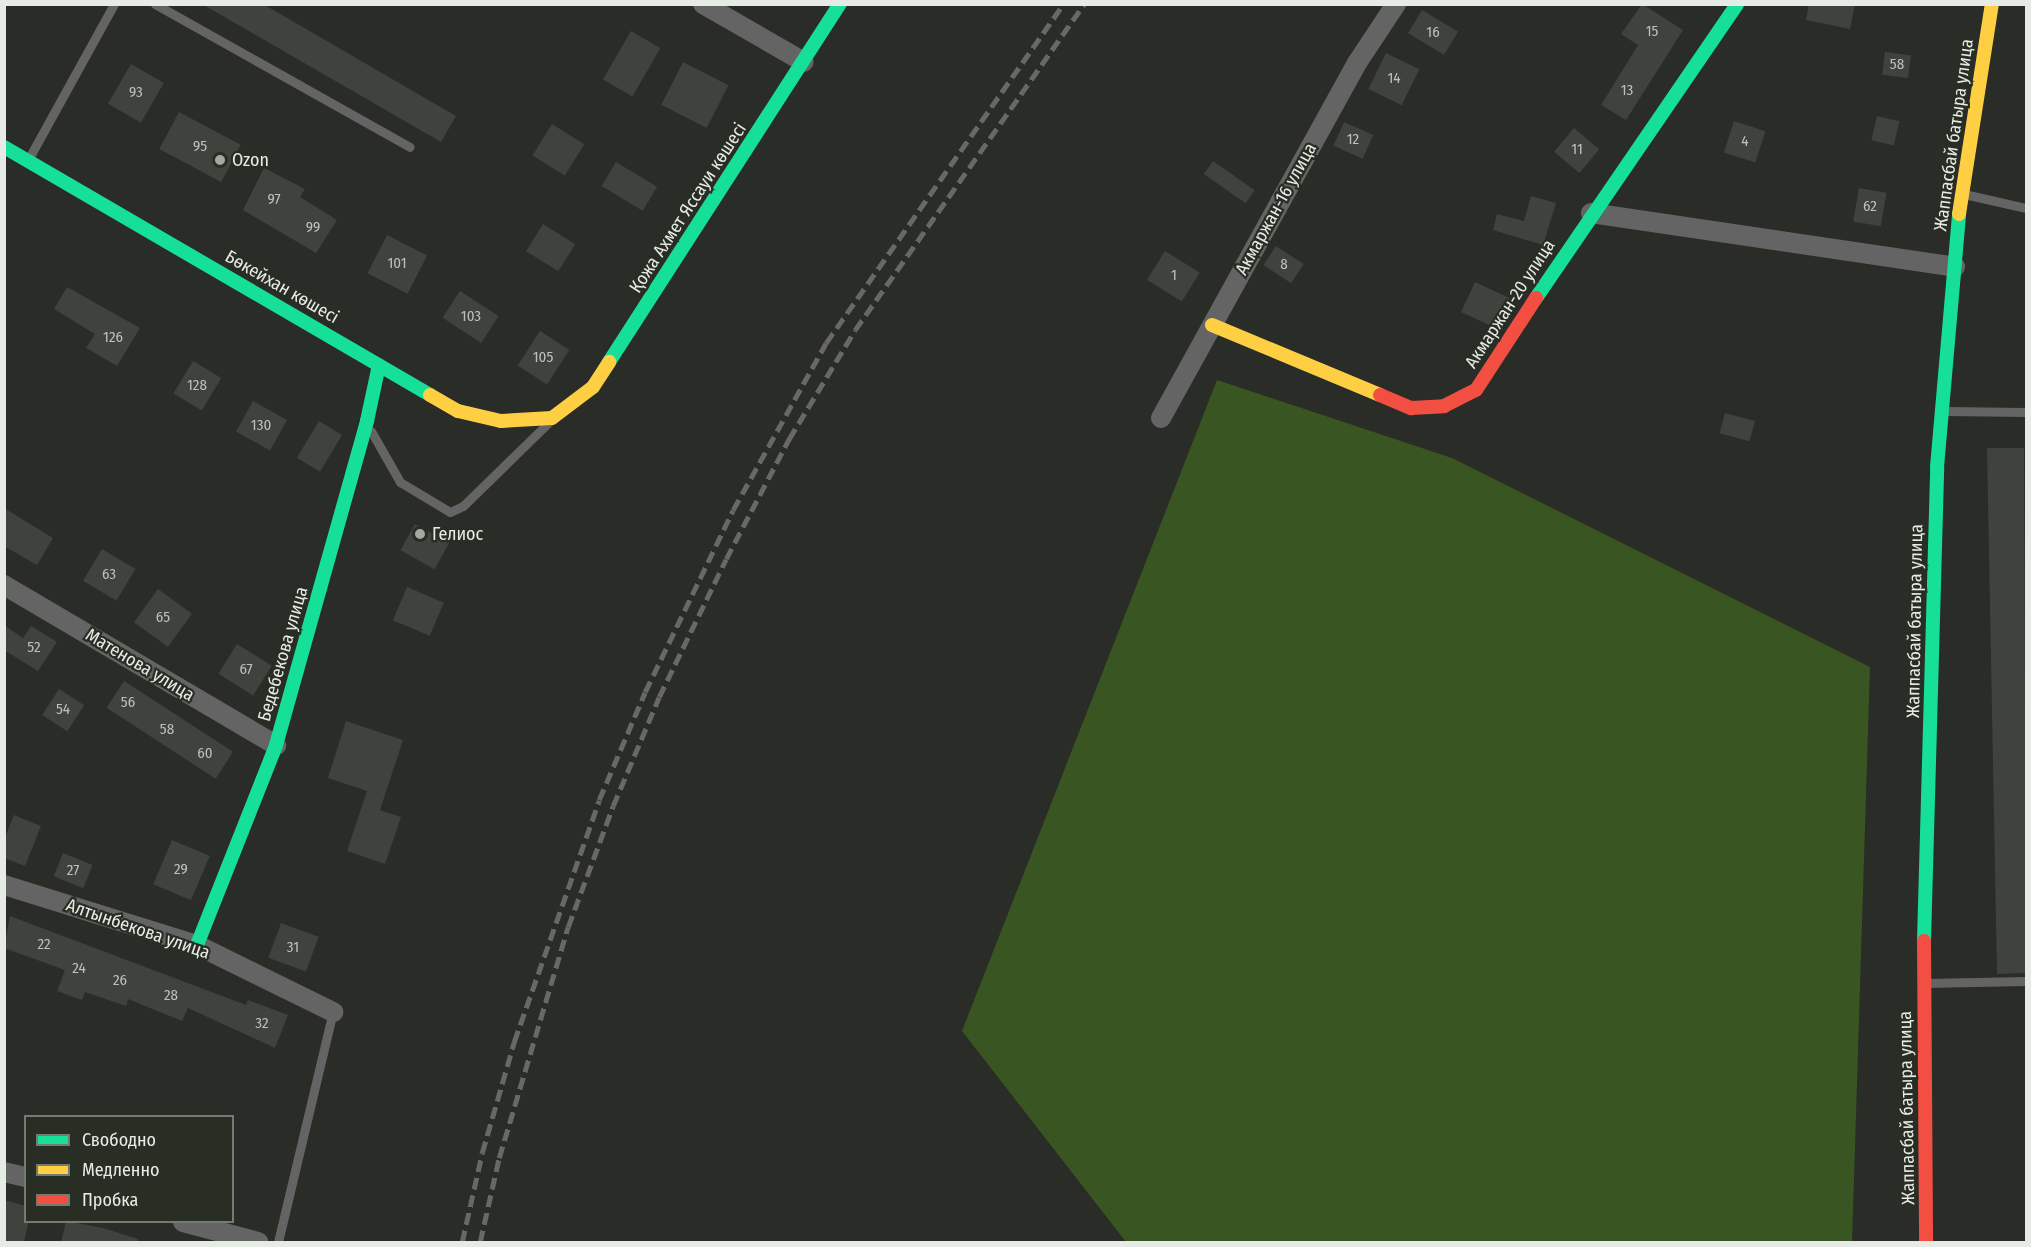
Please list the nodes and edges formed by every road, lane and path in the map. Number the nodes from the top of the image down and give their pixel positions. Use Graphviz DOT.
graph roads {
  1 [pos="155,4"];
  2 [pos="703,4"];
  3 [pos="840,4"];
  4 [pos="1396,4"];
  5 [pos="1737,4"];
  6 [pos="1992,4"];
  7 [pos="112,5"];
  8 [pos="804,62"];
  9 [pos="4,147"];
  10 [pos="410,147"];
  11 [pos="27,160"];
  12 [pos="1961,193"];
  13 [pos="2026,208"];
  14 [pos="1591,213"];
  15 [pos="1955,267"];
  16 [pos="1212,325"];
  17 [pos="379,365"];
  18 [pos="1942,411"];
  19 [pos="2026,412"];
  20 [pos="552,418"];
  21 [pos="1161,418"];
  22 [pos="367,420"];
  23 [pos="4,585"];
  24 [pos="276,745"];
  25 [pos="4,885"];
  26 [pos="197,945"];
  27 [pos="2026,981"];
  28 [pos="1923,983"];
  29 [pos="333,1012"];
  30 [pos="4,1172"];
  31 [pos="24,1177"];
  32 [pos="190,1223"];
  33 [pos="258,1242"];
  34 [pos="278,1242"];
  35 [pos="1926,1242"];
  1 -- 10 [label="lane"];
  2 -- 8 [label="street"];
  3 -- 8 [label="street, Қожа Ахмет Яссауи көшесі"];
  4 -- 16 [label="street, Акмаржан-16 улица"];
  5 -- 14 [label="street, Акмаржан-20 улица"];
  6 -- 12 [label="street, Жаппасбай батыра улица"];
  7 -- 11 [label="lane"];
  8 -- 20 [label="street, Қожа Ахмет Яссауи көшесі"];
  9 -- 11 [label="street, Бөкейхан көшесі"];
  11 -- 17 [label="street, Бөкейхан көшесі"];
  12 -- 13 [label="lane"];
  12 -- 15 [label="street, Жаппасбай батыра улица"];
  14 -- 15 [label="street"];
  14 -- 16 [label="street, Акмаржан-20 улица"];
  15 -- 18 [label="street, Жаппасбай батыра улица"];
  16 -- 21 [label="street, Акмаржан-16 улица"];
  17 -- 20 [label="street, Бөкейхан көшесі"];
  17 -- 22 [label="street, Бедебекова улица"];
  18 -- 19 [label="lane"];
  18 -- 28 [label="street, Жаппасбай батыра улица"];
  20 -- 22 [label="lane"];
  22 -- 24 [label="street, Бедебекова улица"];
  23 -- 24 [label="street, Матенова улица"];
  24 -- 26 [label="street, Бедебекова улица"];
  25 -- 26 [label="street, Алтынбекова улица"];
  26 -- 29 [label="street, Алтынбекова улица"];
  27 -- 28 [label="lane"];
  28 -- 35 [label="street, Жаппасбай батыра улица"];
  29 -- 34 [label="lane"];
  30 -- 31 [label="street"];
  32 -- 33 [label="street"];
}
